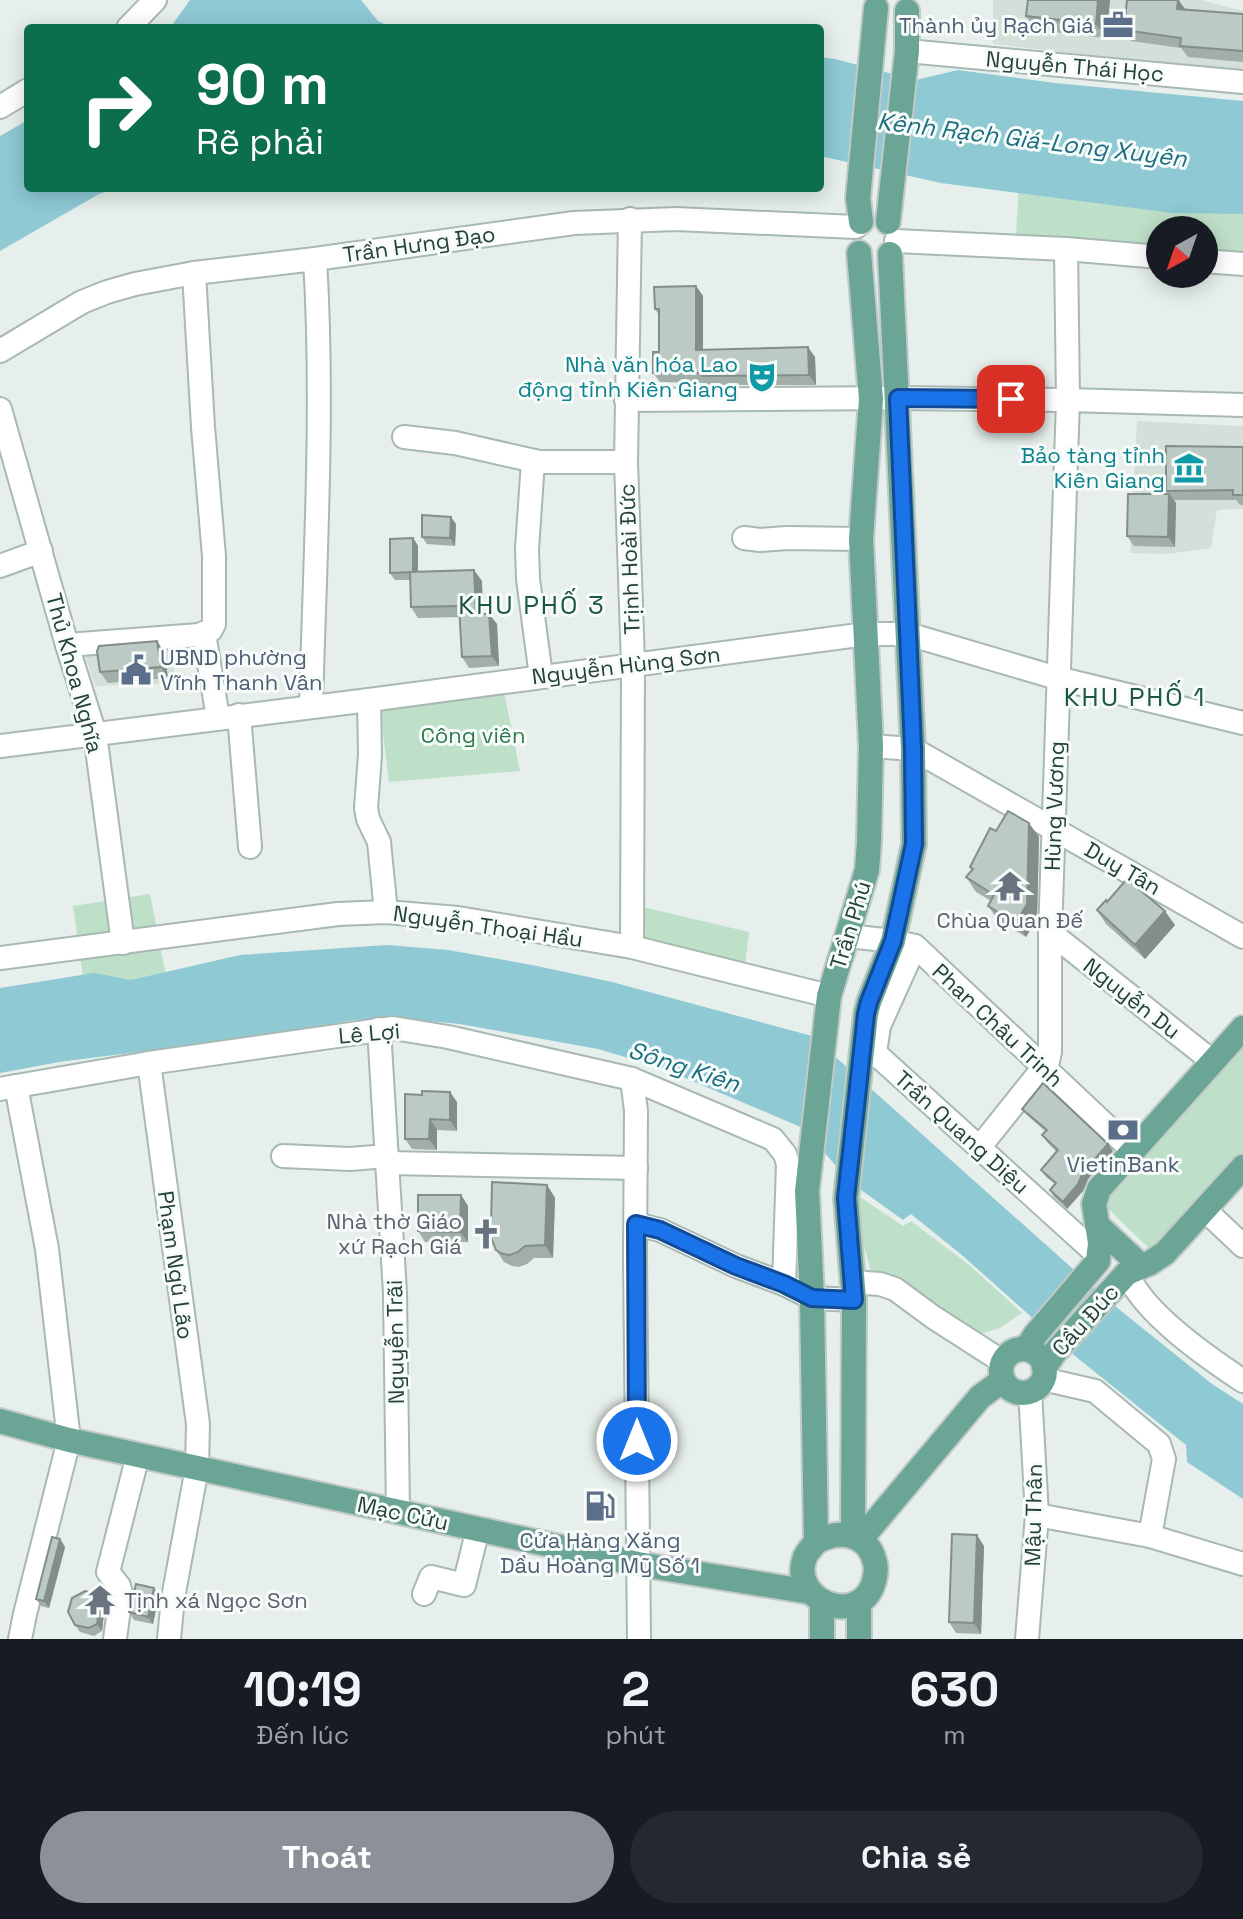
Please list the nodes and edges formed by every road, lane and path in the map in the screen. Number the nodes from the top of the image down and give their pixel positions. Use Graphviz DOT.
graph roads {
  1 [pos="155,0"];
  2 [pos="910,6"];
  3 [pos="875,12"];
  4 [pos="132,24"];
  5 [pos="907,51"];
  6 [pos="1243,82"];
  7 [pos="24,92"];
  8 [pos="0,107"];
  9 [pos="859,216"];
  10 [pos="630,219"];
  11 [pos="891,231"];
  12 [pos="1066,249"];
  13 [pos="859,253"];
  14 [pos="1146,256"];
  15 [pos="315,259"];
  16 [pos="1218,262"];
  17 [pos="1243,264"];
  18 [pos="194,273"];
  19 [pos="0,351"];
  20 [pos="898,398"];
  21 [pos="871,399"];
  22 [pos="626,400"];
  23 [pos="1068,400"];
  24 [pos="1243,405"];
  25 [pos="0,409"];
  26 [pos="404,437"];
  27 [pos="533,461"];
  28 [pos="626,462"];
  29 [pos="744,538"];
  30 [pos="861,539"];
  31 [pos="41,551"];
  32 [pos="0,566"];
  33 [pos="204,633"];
  34 [pos="866,634"];
  35 [pos="908,634"];
  36 [pos="67,645"];
  37 [pos="633,664"];
  38 [pos="541,676"];
  39 [pos="1057,678"];
  40 [pos="369,700"];
  41 [pos="311,706"];
  42 [pos="229,716"];
  43 [pos="1243,723"];
  44 [pos="95,734"];
  45 [pos="0,746"];
  46 [pos="871,746"];
  47 [pos="913,749"];
  48 [pos="1055,829"];
  49 [pos="250,847"];
  50 [pos="386,912"];
  51 [pos="1050,935"];
  52 [pos="848,936"];
  53 [pos="1243,937"];
  54 [pos="123,943"];
  55 [pos="904,943"];
  56 [pos="632,947"];
  57 [pos="0,958"];
  58 [pos="827,1005"];
  59 [pos="1243,1028"];
  60 [pos="379,1029"];
  61 [pos="1212,1061"];
  62 [pos="149,1063"];
  63 [pos="1043,1068"];
  64 [pos="632,1079"];
  65 [pos="8,1088"];
  66 [pos="979,1148"];
  67 [pos="1132,1150"];
  68 [pos="283,1156"];
  69 [pos="388,1160"];
  70 [pos="1243,1167"];
  71 [pos="636,1168"];
  72 [pos="1205,1210"];
  73 [pos="636,1224"];
  74 [pos="1097,1225"];
  75 [pos="1243,1246"];
  76 [pos="1099,1259"];
  77 [pos="1134,1269"];
  78 [pos="784,1284"];
  79 [pos="853,1291"];
  80 [pos="812,1298"];
  81 [pos="1031,1342"];
  82 [pos="1003,1371"];
  83 [pos="1043,1373"];
  84 [pos="1243,1381"];
  85 [pos="0,1421"];
  86 [pos="69,1440"];
  87 [pos="138,1455"];
  88 [pos="197,1468"];
  89 [pos="398,1512"];
  90 [pos="1037,1515"];
  91 [pos="478,1529"];
  92 [pos="1150,1536"];
  93 [pos="856,1538"];
  94 [pos="816,1542"];
  95 [pos="638,1564"];
  96 [pos="1243,1564"];
  97 [pos="424,1594"];
  98 [pos="816,1597"];
  99 [pos="859,1602"];
  100 [pos="20,1639"];
  101 [pos="115,1639"];
  102 [pos="169,1639"];
  103 [pos="639,1639"];
  104 [pos="822,1639"];
  105 [pos="859,1639"];
  106 [pos="1027,1639"];
  1 -- 4 [label="street"];
  2 -- 3 [label="main road"];
  2 -- 5 [label="main road, Trần Phú"];
  3 -- 9 [label="main road"];
  5 -- 6 [label="street, Nguyễn Thái Học"];
  5 -- 11 [label="main road, Trần Phú"];
  7 -- 8 [label="street"];
  9 -- 10 [label="street, Trần Hưng Đạo"];
  9 -- 11 [label="main road"];
  9 -- 13 [label="main road"];
  10 -- 15 [label="street, Trần Hưng Đạo"];
  10 -- 22 [label="street, Trịnh Hoài Đức"];
  11 -- 12 [label="street"];
  11 -- 13 [label="main road"];
  11 -- 20 [label="main road, Trần Phú"];
  12 -- 14 [label="street"];
  12 -- 23 [label="street, Hùng Vương"];
  13 -- 21 [label="main road, Trần Phú"];
  15 -- 18 [label="street, Trần Hưng Đạo"];
  15 -- 41 [label="street"];
  16 -- 17 [label="street"];
  18 -- 19 [label="street, Trần Hưng Đạo"];
  18 -- 33 [label="street"];
  20 -- 21 [label="street"];
  20 -- 23 [label="street"];
  20 -- 35 [label="main road, Trần Phú"];
  21 -- 22 [label="street"];
  21 -- 30 [label="main road, Trần Phú"];
  22 -- 28 [label="street, Trịnh Hoài Đức"];
  23 -- 24 [label="street"];
  23 -- 39 [label="street, Hùng Vương"];
  25 -- 31 [label="street, Thủ Khoa Nghĩa"];
  26 -- 27 [label="street"];
  27 -- 28 [label="street"];
  27 -- 38 [label="street"];
  28 -- 37 [label="street, Trịnh Hoài Đức"];
  29 -- 30 [label="street"];
  30 -- 34 [label="main road, Trần Phú"];
  31 -- 32 [label="street"];
  31 -- 36 [label="street, Thủ Khoa Nghĩa"];
  33 -- 36 [label="street"];
  33 -- 42 [label="street"];
  34 -- 35 [label="street, Nguyễn Hùng Sơn"];
  34 -- 37 [label="street, Nguyễn Hùng Sơn"];
  34 -- 46 [label="main road, Trần Phú"];
  35 -- 39 [label="street, Nguyễn Hùng Sơn"];
  35 -- 47 [label="main road, Trần Phú"];
  36 -- 44 [label="street, Thủ Khoa Nghĩa"];
  37 -- 38 [label="street, Nguyễn Hùng Sơn"];
  37 -- 56 [label="street, Trịnh Hoài Đức"];
  38 -- 40 [label="street, Nguyễn Hùng Sơn"];
  39 -- 43 [label="street, Nguyễn Hùng Sơn"];
  39 -- 48 [label="street, Hùng Vương"];
  40 -- 41 [label="street, Nguyễn Hùng Sơn"];
  40 -- 50 [label="street"];
  41 -- 42 [label="street, Nguyễn Hùng Sơn"];
  42 -- 44 [label="street, Nguyễn Hùng Sơn"];
  42 -- 49 [label="street"];
  44 -- 45 [label="street, Nguyễn Hùng Sơn"];
  44 -- 54 [label="street, Thủ Khoa Nghĩa"];
  46 -- 47 [label="street, Duy Tân"];
  46 -- 52 [label="main road, Trần Phú"];
  47 -- 48 [label="street, Duy Tân"];
  47 -- 55 [label="main road, Trần Phú"];
  48 -- 51 [label="street, Hùng Vương"];
  48 -- 53 [label="street, Duy Tân"];
  50 -- 54 [label="street, Nguyễn Thoại Hầu"];
  50 -- 56 [label="street, Nguyễn Thoại Hầu"];
  51 -- 61 [label="street, Nguyễn Du"];
  51 -- 63 [label="street, Hùng Vương"];
  52 -- 55 [label="street"];
  52 -- 58 [label="main road, Trần Phú"];
  54 -- 57 [label="street, Nguyễn Thoại Hầu"];
  55 -- 63 [label="street, Phan Châu Trinh"];
  55 -- 66 [label="street, Trần Quang Diệu"];
  55 -- 79 [label="main road, Trần Phú"];
  56 -- 58 [label="street, Nguyễn Thoại Hầu"];
  58 -- 80 [label="main road, Trần Phú"];
  59 -- 61 [label="main road"];
  60 -- 62 [label="street, Lê Lợi"];
  60 -- 64 [label="street, Lê Lợi"];
  60 -- 69 [label="street, Nguyễn Trãi"];
  61 -- 67 [label="main road"];
  62 -- 65 [label="street, Lê Lợi"];
  62 -- 88 [label="street, Phạm Ngũ Lão"];
  63 -- 66 [label="street, Hùng Vương"];
  63 -- 67 [label="street, Phan Châu Trinh"];
  64 -- 71 [label="street"];
  64 -- 78 [label="street, Lê Lợi"];
  65 -- 86 [label="street"];
  66 -- 76 [label="street, Trần Quang Diệu"];
  67 -- 74 [label="main road"];
  68 -- 69 [label="street"];
  69 -- 71 [label="street"];
  69 -- 89 [label="street, Nguyễn Trãi"];
  70 -- 72 [label="main road, Cầu Đúc"];
  71 -- 73 [label="street"];
  72 -- 75 [label="street"];
  72 -- 77 [label="main road, Cầu Đúc"];
  73 -- 78 [label="street"];
  73 -- 95 [label="street"];
  74 -- 76 [label="main road"];
  74 -- 77 [label="main road"];
  76 -- 81 [label="main road, Cầu Đúc"];
  77 -- 83 [label="main road, Cầu Đúc"];
  77 -- 84 [label="street"];
  78 -- 80 [label="street"];
  79 -- 80 [label="street"];
  79 -- 82 [label="street"];
  79 -- 93 [label="main road, Trần Phú"];
  80 -- 94 [label="main road, Trần Phú"];
  81 -- 82 [label="main road"];
  81 -- 83 [label="main road"];
  82 -- 83 [label="main road"];
  82 -- 93 [label="main road"];
  83 -- 90 [label="street, Mậu Thân"];
  83 -- 92 [label="street"];
  85 -- 86 [label="main road, Mạc Cửu"];
  86 -- 87 [label="main road, Mạc Cửu"];
  86 -- 100 [label="street"];
  87 -- 88 [label="main road, Mạc Cửu"];
  87 -- 101 [label="street"];
  88 -- 89 [label="main road, Mạc Cửu"];
  88 -- 102 [label="street, Phạm Ngũ Lão"];
  89 -- 91 [label="main road, Mạc Cửu"];
  90 -- 92 [label="street"];
  90 -- 106 [label="street, Mậu Thân"];
  91 -- 95 [label="main road, Mạc Cửu"];
  91 -- 97 [label="street"];
  92 -- 96 [label="street"];
  93 -- 94 [label="main road"];
  93 -- 99 [label="main road, Trần Phú"];
  94 -- 98 [label="main road, Trần Phú"];
  95 -- 98 [label="main road, Mạc Cửu"];
  95 -- 103 [label="street"];
  98 -- 99 [label="main road"];
  98 -- 104 [label="main road, Trần Phú"];
  99 -- 105 [label="main road, Trần Phú"];
}
